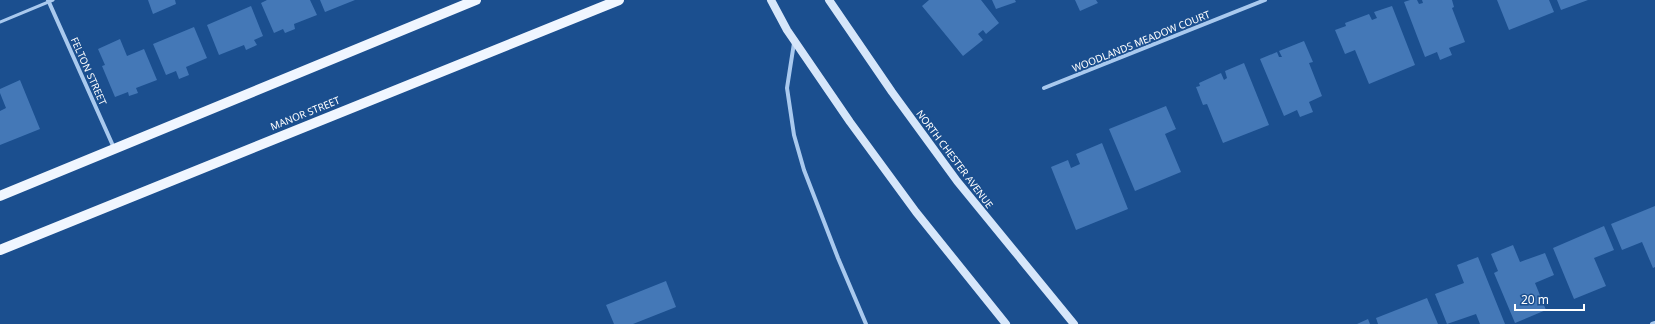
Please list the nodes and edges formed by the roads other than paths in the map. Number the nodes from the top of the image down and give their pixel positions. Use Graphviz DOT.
graph roads {
  1 [pos="50,0"];
  2 [pos="476,0"];
  3 [pos="619,0"];
  4 [pos="771,0"];
  5 [pos="829,0"];
  6 [pos="1265,0"];
  7 [pos="0,22"];
  8 [pos="795,42"];
  9 [pos="1044,88"];
  10 [pos="114,149"];
  11 [pos="0,196"];
  12 [pos="0,250"];
  13 [pos="1655,323"];
  14 [pos="866,324"];
  15 [pos="1006,324"];
  16 [pos="1074,324"];
  17 [pos="1652,324"];
  1 -- 7 [label="lane"];
  1 -- 10 [label="street, FELTON STREET"];
  2 -- 10 [label="main road"];
  3 -- 12 [label="main road, MANOR STREET"];
  4 -- 8 [label="main road"];
  5 -- 16 [label="main road, NORTH CHESTER AVENUE"];
  6 -- 9 [label="street, WOODLANDS MEADOW COURT"];
  8 -- 14 [label="street"];
  8 -- 15 [label="main road"];
  10 -- 11 [label="main road"];
  13 -- 17 [label="street"];
}
